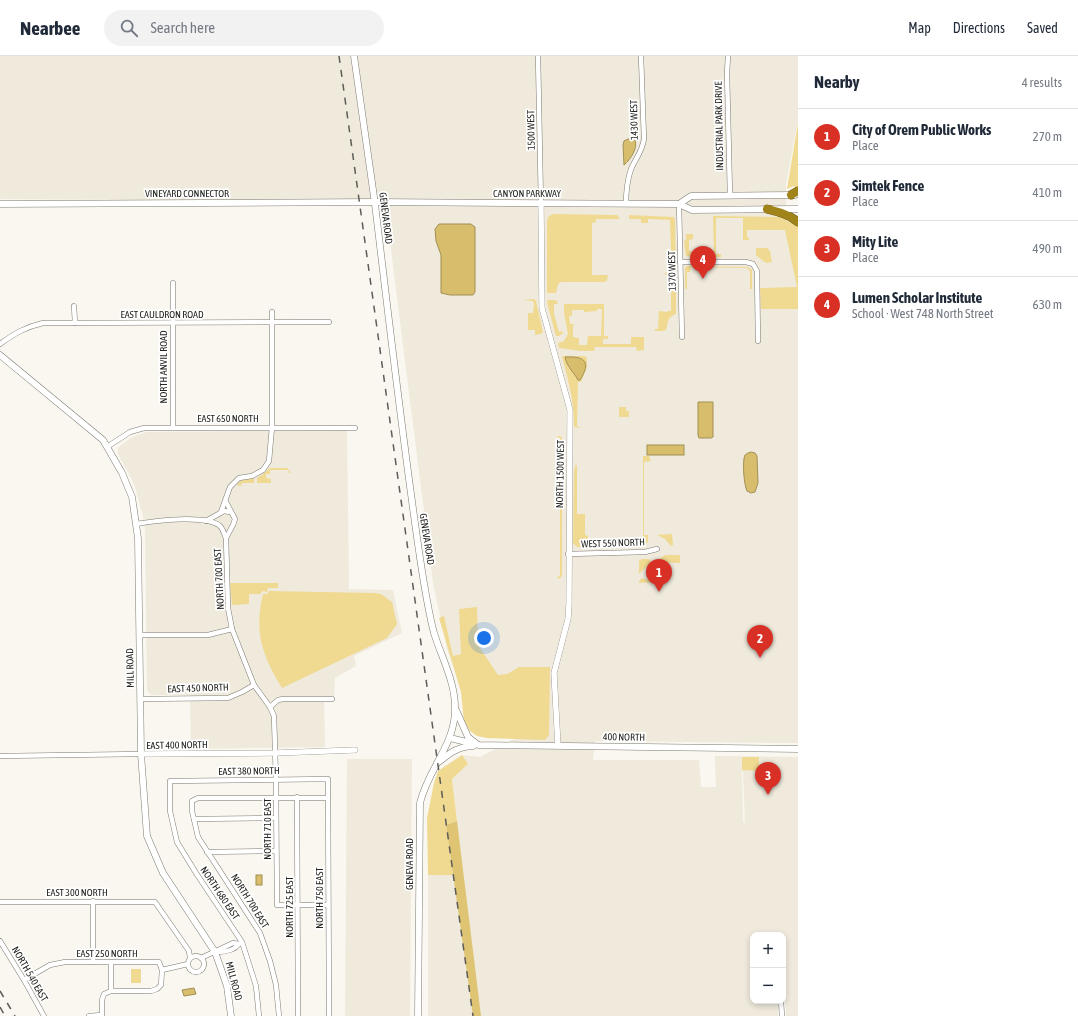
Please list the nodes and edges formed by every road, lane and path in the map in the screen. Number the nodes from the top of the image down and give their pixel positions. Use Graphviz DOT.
graph roads {
  1 [pos="354,56"];
  2 [pos="538,56"];
  3 [pos="641,56"];
  4 [pos="728,56"];
  5 [pos="796,194"];
  6 [pos="730,195"];
  7 [pos="374,202"];
  8 [pos="0,204"];
  9 [pos="541,204"];
  10 [pos="626,204"];
  11 [pos="679,204"];
  12 [pos="767,209"];
  13 [pos="798,209"];
  14 [pos="798,222"];
  15 [pos="680,262"];
  16 [pos="173,282"];
  17 [pos="74,306"];
  18 [pos="272,312"];
  19 [pos="329,322"];
  20 [pos="75,323"];
  21 [pos="172,323"];
  22 [pos="272,323"];
  23 [pos="682,337"];
  24 [pos="758,341"];
  25 [pos="0,344"];
  26 [pos="0,355"];
  27 [pos="173,427"];
  28 [pos="272,428"];
  29 [pos="355,428"];
  30 [pos="107,447"];
  31 [pos="226,502"];
  32 [pos="230,512"];
  33 [pos="220,514"];
  34 [pos="206,520"];
  35 [pos="136,524"];
  36 [pos="233,525"];
  37 [pos="220,526"];
  38 [pos="226,538"];
  39 [pos="657,549"];
  40 [pos="568,554"];
  41 [pos="232,629"];
  42 [pos="140,635"];
  43 [pos="254,685"];
  44 [pos="141,699"];
  45 [pos="332,699"];
  46 [pos="270,707"];
  47 [pos="455,709"];
  48 [pos="450,738"];
  49 [pos="479,745"];
  50 [pos="558,746"];
  51 [pos="798,749"];
  52 [pos="355,750"];
  53 [pos="275,753"];
  54 [pos="141,754"];
  55 [pos="0,756"];
  56 [pos="437,763"];
  57 [pos="328,779"];
  58 [pos="276,780"];
  59 [pos="170,781"];
  60 [pos="276,797"];
  61 [pos="297,797"];
  62 [pos="328,798"];
  63 [pos="276,818"];
  64 [pos="194,819"];
  65 [pos="276,851"];
  66 [pos="207,852"];
  67 [pos="93,901"];
  68 [pos="0,902"];
  69 [pos="298,905"];
  70 [pos="328,905"];
  71 [pos="0,941"];
  72 [pos="215,952"];
  73 [pos="190,958"];
  74 [pos="201,958"];
  75 [pos="93,962"];
  76 [pos="111,962"];
  77 [pos="188,964"];
  78 [pos="162,970"];
  79 [pos="24,980"];
  80 [pos="111,991"];
  81 [pos="781,1004"];
  82 [pos="102,1015"];
  83 [pos="44,1016"];
  84 [pos="89,1016"];
  85 [pos="231,1016"];
  86 [pos="259,1016"];
  87 [pos="279,1016"];
  88 [pos="298,1016"];
  89 [pos="329,1016"];
  90 [pos="418,1016"];
  91 [pos="782,1016"];
  1 -- 7 [label="main road, GENEVA ROAD"];
  2 -- 9 [label="street, 1500 WEST"];
  3 -- 10 [label="street, 1430 WEST"];
  4 -- 6 [label="street, INDUSTRIAL PARK DRIVE"];
  5 -- 6 [label="main road, CANYON PARKWAY"];
  6 -- 11 [label="main road, CANYON PARKWAY"];
  7 -- 8 [label="main road, VINEYARD CONNECTOR"];
  7 -- 9 [label="main road, CANYON PARKWAY"];
  7 -- 47 [label="main road, GENEVA ROAD"];
  9 -- 10 [label="main road, CANYON PARKWAY"];
  9 -- 40 [label="street, NORTH 1500 WEST"];
  10 -- 11 [label="main road, CANYON PARKWAY"];
  11 -- 12 [label="main road, CANYON PARKWAY"];
  11 -- 15 [label="street, 1370 WEST"];
  12 -- 13 [label="main road, CANYON PARKWAY"];
  12 -- 14 [label="highway"];
  15 -- 23 [label="street, 1370 WEST"];
  15 -- 24 [label="street"];
  16 -- 21 [label="street, NORTH ANVIL ROAD"];
  17 -- 20 [label="street"];
  18 -- 22 [label="street"];
  19 -- 22 [label="street, EAST CAULDRON ROAD"];
  20 -- 21 [label="street, EAST CAULDRON ROAD"];
  20 -- 25 [label="street, EAST CAULDRON ROAD"];
  21 -- 22 [label="street, EAST CAULDRON ROAD"];
  21 -- 27 [label="street, NORTH ANVIL ROAD"];
  22 -- 28 [label="street"];
  26 -- 30 [label="main road, MILL ROAD"];
  27 -- 28 [label="street, EAST 650 NORTH"];
  27 -- 30 [label="street, EAST 650 NORTH"];
  28 -- 29 [label="street, EAST 650 NORTH"];
  28 -- 31 [label="street"];
  30 -- 35 [label="main road, MILL ROAD"];
  31 -- 32 [label="street"];
  31 -- 33 [label="street"];
  32 -- 33 [label="street"];
  32 -- 36 [label="street"];
  33 -- 34 [label="street"];
  33 -- 37 [label="street"];
  34 -- 35 [label="street"];
  34 -- 37 [label="street"];
  35 -- 42 [label="main road, MILL ROAD"];
  36 -- 37 [label="street"];
  36 -- 38 [label="street"];
  37 -- 38 [label="street"];
  38 -- 41 [label="street, NORTH 700 EAST"];
  39 -- 40 [label="street, WEST 550 NORTH"];
  40 -- 50 [label="street, NORTH 1500 WEST"];
  41 -- 42 [label="street"];
  41 -- 43 [label="street, NORTH 700 EAST"];
  42 -- 44 [label="main road, MILL ROAD"];
  43 -- 44 [label="street, EAST 450 NORTH"];
  43 -- 46 [label="street, NORTH 700 EAST"];
  44 -- 54 [label="main road, MILL ROAD"];
  45 -- 46 [label="street"];
  46 -- 53 [label="street, NORTH 700 EAST"];
  47 -- 48 [label="main road, GENEVA ROAD"];
  47 -- 49 [label="main road"];
  48 -- 49 [label="main road, 400 NORTH"];
  48 -- 56 [label="main road, GENEVA ROAD"];
  49 -- 50 [label="main road, 400 NORTH"];
  49 -- 56 [label="main road"];
  50 -- 51 [label="main road, 400 NORTH"];
  52 -- 53 [label="street, EAST 400 NORTH"];
  53 -- 54 [label="street, EAST 400 NORTH"];
  53 -- 58 [label="street, NORTH 710 EAST"];
  54 -- 55 [label="street, EAST 400 NORTH"];
  54 -- 72 [label="main road, MILL ROAD"];
  56 -- 90 [label="main road, GENEVA ROAD"];
  57 -- 58 [label="street, EAST 380 NORTH"];
  57 -- 62 [label="street, NORTH 750 EAST"];
  58 -- 59 [label="street, EAST 380 NORTH"];
  58 -- 60 [label="street, NORTH 710 EAST"];
  59 -- 86 [label="street, NORTH 680 EAST"];
  60 -- 61 [label="street"];
  60 -- 63 [label="street, NORTH 710 EAST"];
  60 -- 64 [label="street, NORTH 700 EAST"];
  61 -- 62 [label="street"];
  61 -- 69 [label="street, NORTH 725 EAST"];
  62 -- 70 [label="street, NORTH 750 EAST"];
  63 -- 64 [label="street"];
  63 -- 65 [label="street, NORTH 710 EAST"];
  64 -- 66 [label="street, NORTH 700 EAST"];
  65 -- 66 [label="street"];
  65 -- 69 [label="street, NORTH 710 EAST"];
  66 -- 87 [label="street, NORTH 700 EAST"];
  67 -- 68 [label="street, EAST 300 NORTH"];
  67 -- 73 [label="street, EAST 300 NORTH"];
  67 -- 75 [label="street"];
  69 -- 70 [label="street"];
  69 -- 88 [label="street, NORTH 725 EAST"];
  70 -- 89 [label="street, NORTH 750 EAST"];
  71 -- 79 [label="street, NORTH 540 EAST"];
  72 -- 74 [label="street"];
  72 -- 85 [label="main road, MILL ROAD"];
  73 -- 74 [label="street"];
  73 -- 77 [label="street"];
  74 -- 77 [label="street"];
  75 -- 76 [label="street, EAST 250 NORTH"];
  75 -- 79 [label="street, EAST 250 NORTH"];
  76 -- 78 [label="street, EAST 250 NORTH"];
  76 -- 80 [label="street"];
  77 -- 78 [label="street"];
  78 -- 80 [label="street"];
  79 -- 83 [label="street, NORTH 540 EAST"];
  80 -- 82 [label="street"];
  81 -- 91 [label="street"];
  82 -- 84 [label="street"];
}
